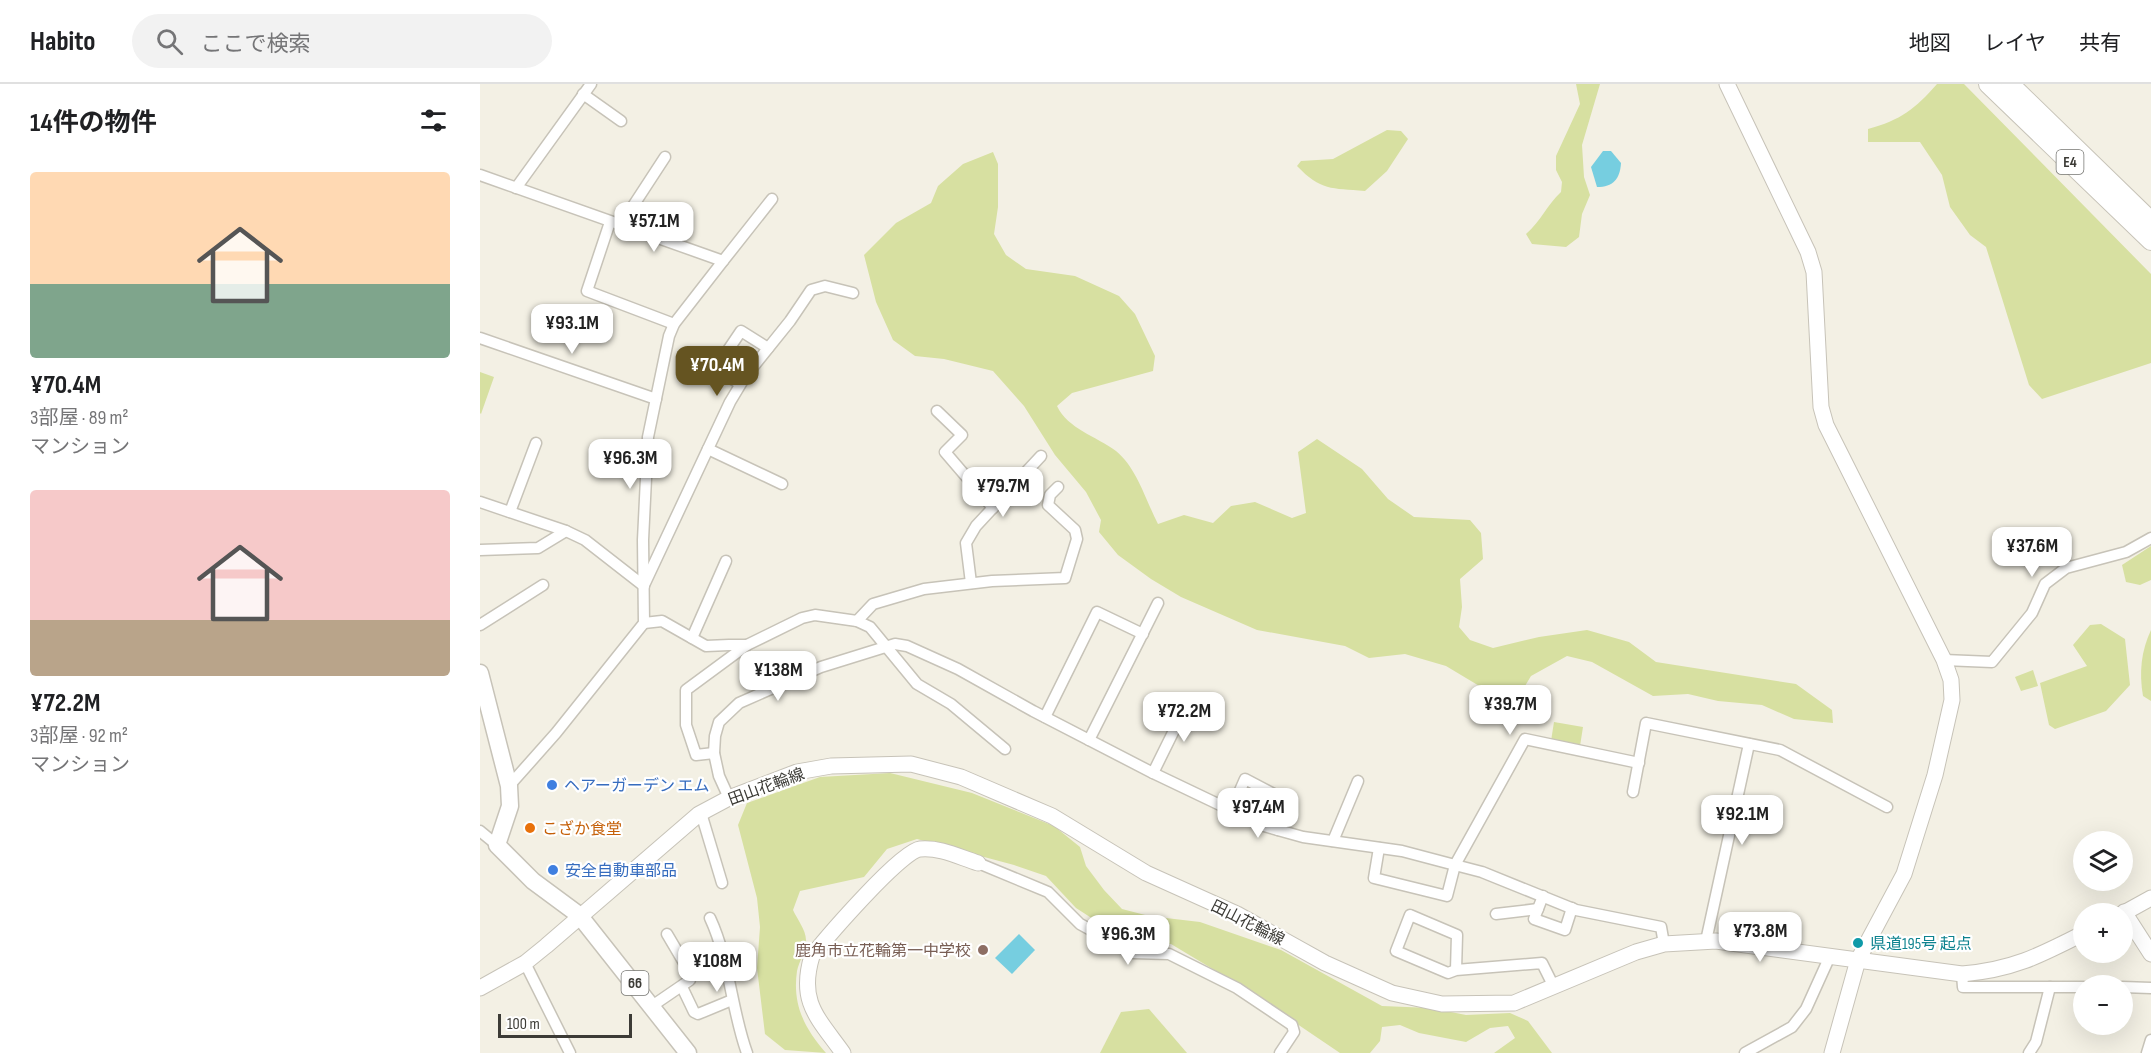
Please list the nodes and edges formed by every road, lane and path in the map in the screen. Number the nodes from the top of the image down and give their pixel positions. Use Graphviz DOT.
graph roads {
  1 [pos="591,84"];
  2 [pos="1727,84"];
  3 [pos="1989,84"];
  4 [pos="2010,84"];
  5 [pos="583,94"];
  6 [pos="621,121"];
  7 [pos="665,158"];
  8 [pos="480,175"];
  9 [pos="516,188"];
  10 [pos="772,199"];
  11 [pos="2151,221"];
  12 [pos="615,224"];
  13 [pos="2151,241"];
  14 [pos="723,261"];
  15 [pos="853,294"];
  16 [pos="674,324"];
  17 [pos="480,338"];
  18 [pos="768,348"];
  19 [pos="740,384"];
  20 [pos="656,399"];
  21 [pos="937,411"];
  22 [pos="536,443"];
  23 [pos="708,449"];
  24 [pos="1041,456"];
  25 [pos="782,484"];
  26 [pos="1058,487"];
  27 [pos="480,502"];
  28 [pos="993,508"];
  29 [pos="510,512"];
  30 [pos="566,531"];
  31 [pos="2151,538"];
  32 [pos="480,550"];
  33 [pos="726,561"];
  34 [pos="971,583"];
  35 [pos="543,585"];
  36 [pos="644,586"];
  37 [pos="1158,603"];
  38 [pos="857,621"];
  39 [pos="644,623"];
  40 [pos="480,625"];
  41 [pos="1143,634"];
  42 [pos="692,638"];
  43 [pos="747,645"];
  44 [pos="886,645"];
  45 [pos="1944,660"];
  46 [pos="480,673"];
  47 [pos="1189,700"];
  48 [pos="1045,717"];
  49 [pos="1089,740"];
  50 [pos="1749,744"];
  51 [pos="1005,749"];
  52 [pos="714,753"];
  53 [pos="1639,763"];
  54 [pos="1153,773"];
  55 [pos="1358,781"];
  56 [pos="509,786"];
  57 [pos="1633,792"];
  58 [pos="729,798"];
  59 [pos="1887,807"];
  60 [pos="1231,811"];
  61 [pos="701,813"];
  62 [pos="1278,830"];
  63 [pos="480,831"];
  64 [pos="1333,841"];
  65 [pos="497,845"];
  66 [pos="1379,848"];
  67 [pos="978,863"];
  68 [pos="1455,865"];
  69 [pos="722,883"];
  70 [pos="1543,896"];
  71 [pos="2151,898"];
  72 [pos="1572,908"];
  73 [pos="2133,908"];
  74 [pos="1538,909"];
  75 [pos="1496,914"];
  76 [pos="579,915"];
  77 [pos="710,918"];
  78 [pos="2133,928"];
  79 [pos="667,934"];
  80 [pos="2073,939"];
  81 [pos="1706,941"];
  82 [pos="1664,944"];
  83 [pos="2151,954"];
  84 [pos="1830,956"];
  85 [pos="1858,960"];
  86 [pos="525,963"];
  87 [pos="1456,970"];
  88 [pos="1962,974"];
  89 [pos="682,987"];
  90 [pos="1554,987"];
  91 [pos="2050,987"];
  92 [pos="2073,987"];
  93 [pos="2133,987"];
  94 [pos="480,988"];
  95 [pos="2151,988"];
  96 [pos="732,1000"];
  97 [pos="652,1006"];
  98 [pos="2151,1040"];
  99 [pos="570,1053"];
  100 [pos="688,1053"];
  101 [pos="747,1053"];
  102 [pos="843,1053"];
  103 [pos="1280,1053"];
  104 [pos="1745,1053"];
  105 [pos="1832,1053"];
  106 [pos="2029,1053"];
  107 [pos="2147,1053"];
  1 -- 5 [label="street"];
  2 -- 45 [label="main road"];
  3 -- 13 [label="highway, E4"];
  4 -- 11 [label="highway, E4"];
  5 -- 6 [label="street"];
  5 -- 9 [label="street"];
  7 -- 12 [label="street"];
  8 -- 9 [label="street"];
  9 -- 12 [label="street"];
  10 -- 14 [label="street"];
  12 -- 14 [label="street"];
  12 -- 16 [label="street"];
  14 -- 16 [label="street"];
  15 -- 18 [label="street"];
  16 -- 20 [label="street"];
  17 -- 20 [label="street"];
  18 -- 19 [label="street"];
  18 -- 19 [label="street"];
  19 -- 23 [label="street"];
  20 -- 36 [label="street"];
  21 -- 28 [label="street"];
  22 -- 29 [label="street"];
  23 -- 25 [label="street"];
  23 -- 36 [label="street"];
  24 -- 28 [label="street"];
  26 -- 34 [label="street"];
  27 -- 29 [label="street"];
  28 -- 34 [label="street"];
  29 -- 30 [label="street"];
  30 -- 32 [label="street"];
  30 -- 36 [label="street"];
  31 -- 45 [label="street"];
  33 -- 42 [label="street"];
  34 -- 38 [label="street"];
  35 -- 40 [label="street"];
  36 -- 39 [label="street"];
  37 -- 41 [label="street"];
  38 -- 43 [label="street"];
  38 -- 44 [label="street"];
  39 -- 42 [label="street"];
  39 -- 56 [label="street"];
  41 -- 48 [label="street"];
  41 -- 49 [label="street"];
  42 -- 43 [label="street"];
  43 -- 52 [label="street"];
  44 -- 48 [label="street"];
  44 -- 51 [label="street"];
  44 -- 52 [label="street"];
  45 -- 85 [label="main road"];
  46 -- 56 [label="main road"];
  47 -- 54 [label="street"];
  48 -- 49 [label="street"];
  49 -- 54 [label="street"];
  50 -- 53 [label="street"];
  50 -- 59 [label="street"];
  50 -- 81 [label="street"];
  52 -- 58 [label="street"];
  53 -- 57 [label="street"];
  53 -- 68 [label="street"];
  54 -- 60 [label="street"];
  55 -- 64 [label="street"];
  56 -- 65 [label="main road"];
  58 -- 61 [label="main road, 田山花輪線"];
  58 -- 90 [label="main road, 田山花輪線"];
  60 -- 62 [label="street"];
  60 -- 62 [label="street"];
  61 -- 69 [label="street"];
  61 -- 76 [label="main road, 田山花輪線"];
  62 -- 64 [label="street"];
  63 -- 65 [label="street"];
  64 -- 66 [label="street"];
  65 -- 76 [label="main road, 66"];
  66 -- 68 [label="street"];
  66 -- 68 [label="street"];
  67 -- 102 [label="main road"];
  67 -- 103 [label="street"];
  68 -- 70 [label="street"];
  70 -- 72 [label="street"];
  70 -- 74 [label="street"];
  71 -- 73 [label="main road"];
  72 -- 74 [label="street"];
  72 -- 82 [label="street"];
  74 -- 75 [label="street"];
  76 -- 86 [label="main road, 田山花輪線"];
  76 -- 97 [label="main road, 66"];
  77 -- 96 [label="street"];
  78 -- 83 [label="main road"];
  79 -- 89 [label="street"];
  80 -- 88 [label="main road, 田山花輪線"];
  81 -- 82 [label="main road, 田山花輪線"];
  81 -- 84 [label="main road, 田山花輪線"];
  82 -- 90 [label="main road, 田山花輪線"];
  84 -- 85 [label="main road, 田山花輪線"];
  84 -- 104 [label="street"];
  85 -- 88 [label="main road, 田山花輪線"];
  85 -- 105 [label="main road"];
  86 -- 94 [label="main road, 田山花輪線"];
  86 -- 99 [label="street"];
  87 -- 87 [label="street"];
  87 -- 90 [label="street"];
  88 -- 91 [label="street"];
  89 -- 96 [label="street"];
  89 -- 97 [label="street"];
  91 -- 92 [label="street"];
  91 -- 106 [label="street"];
  93 -- 95 [label="street"];
  96 -- 101 [label="street"];
  97 -- 100 [label="main road, 66"];
  98 -- 107 [label="street"];
}
